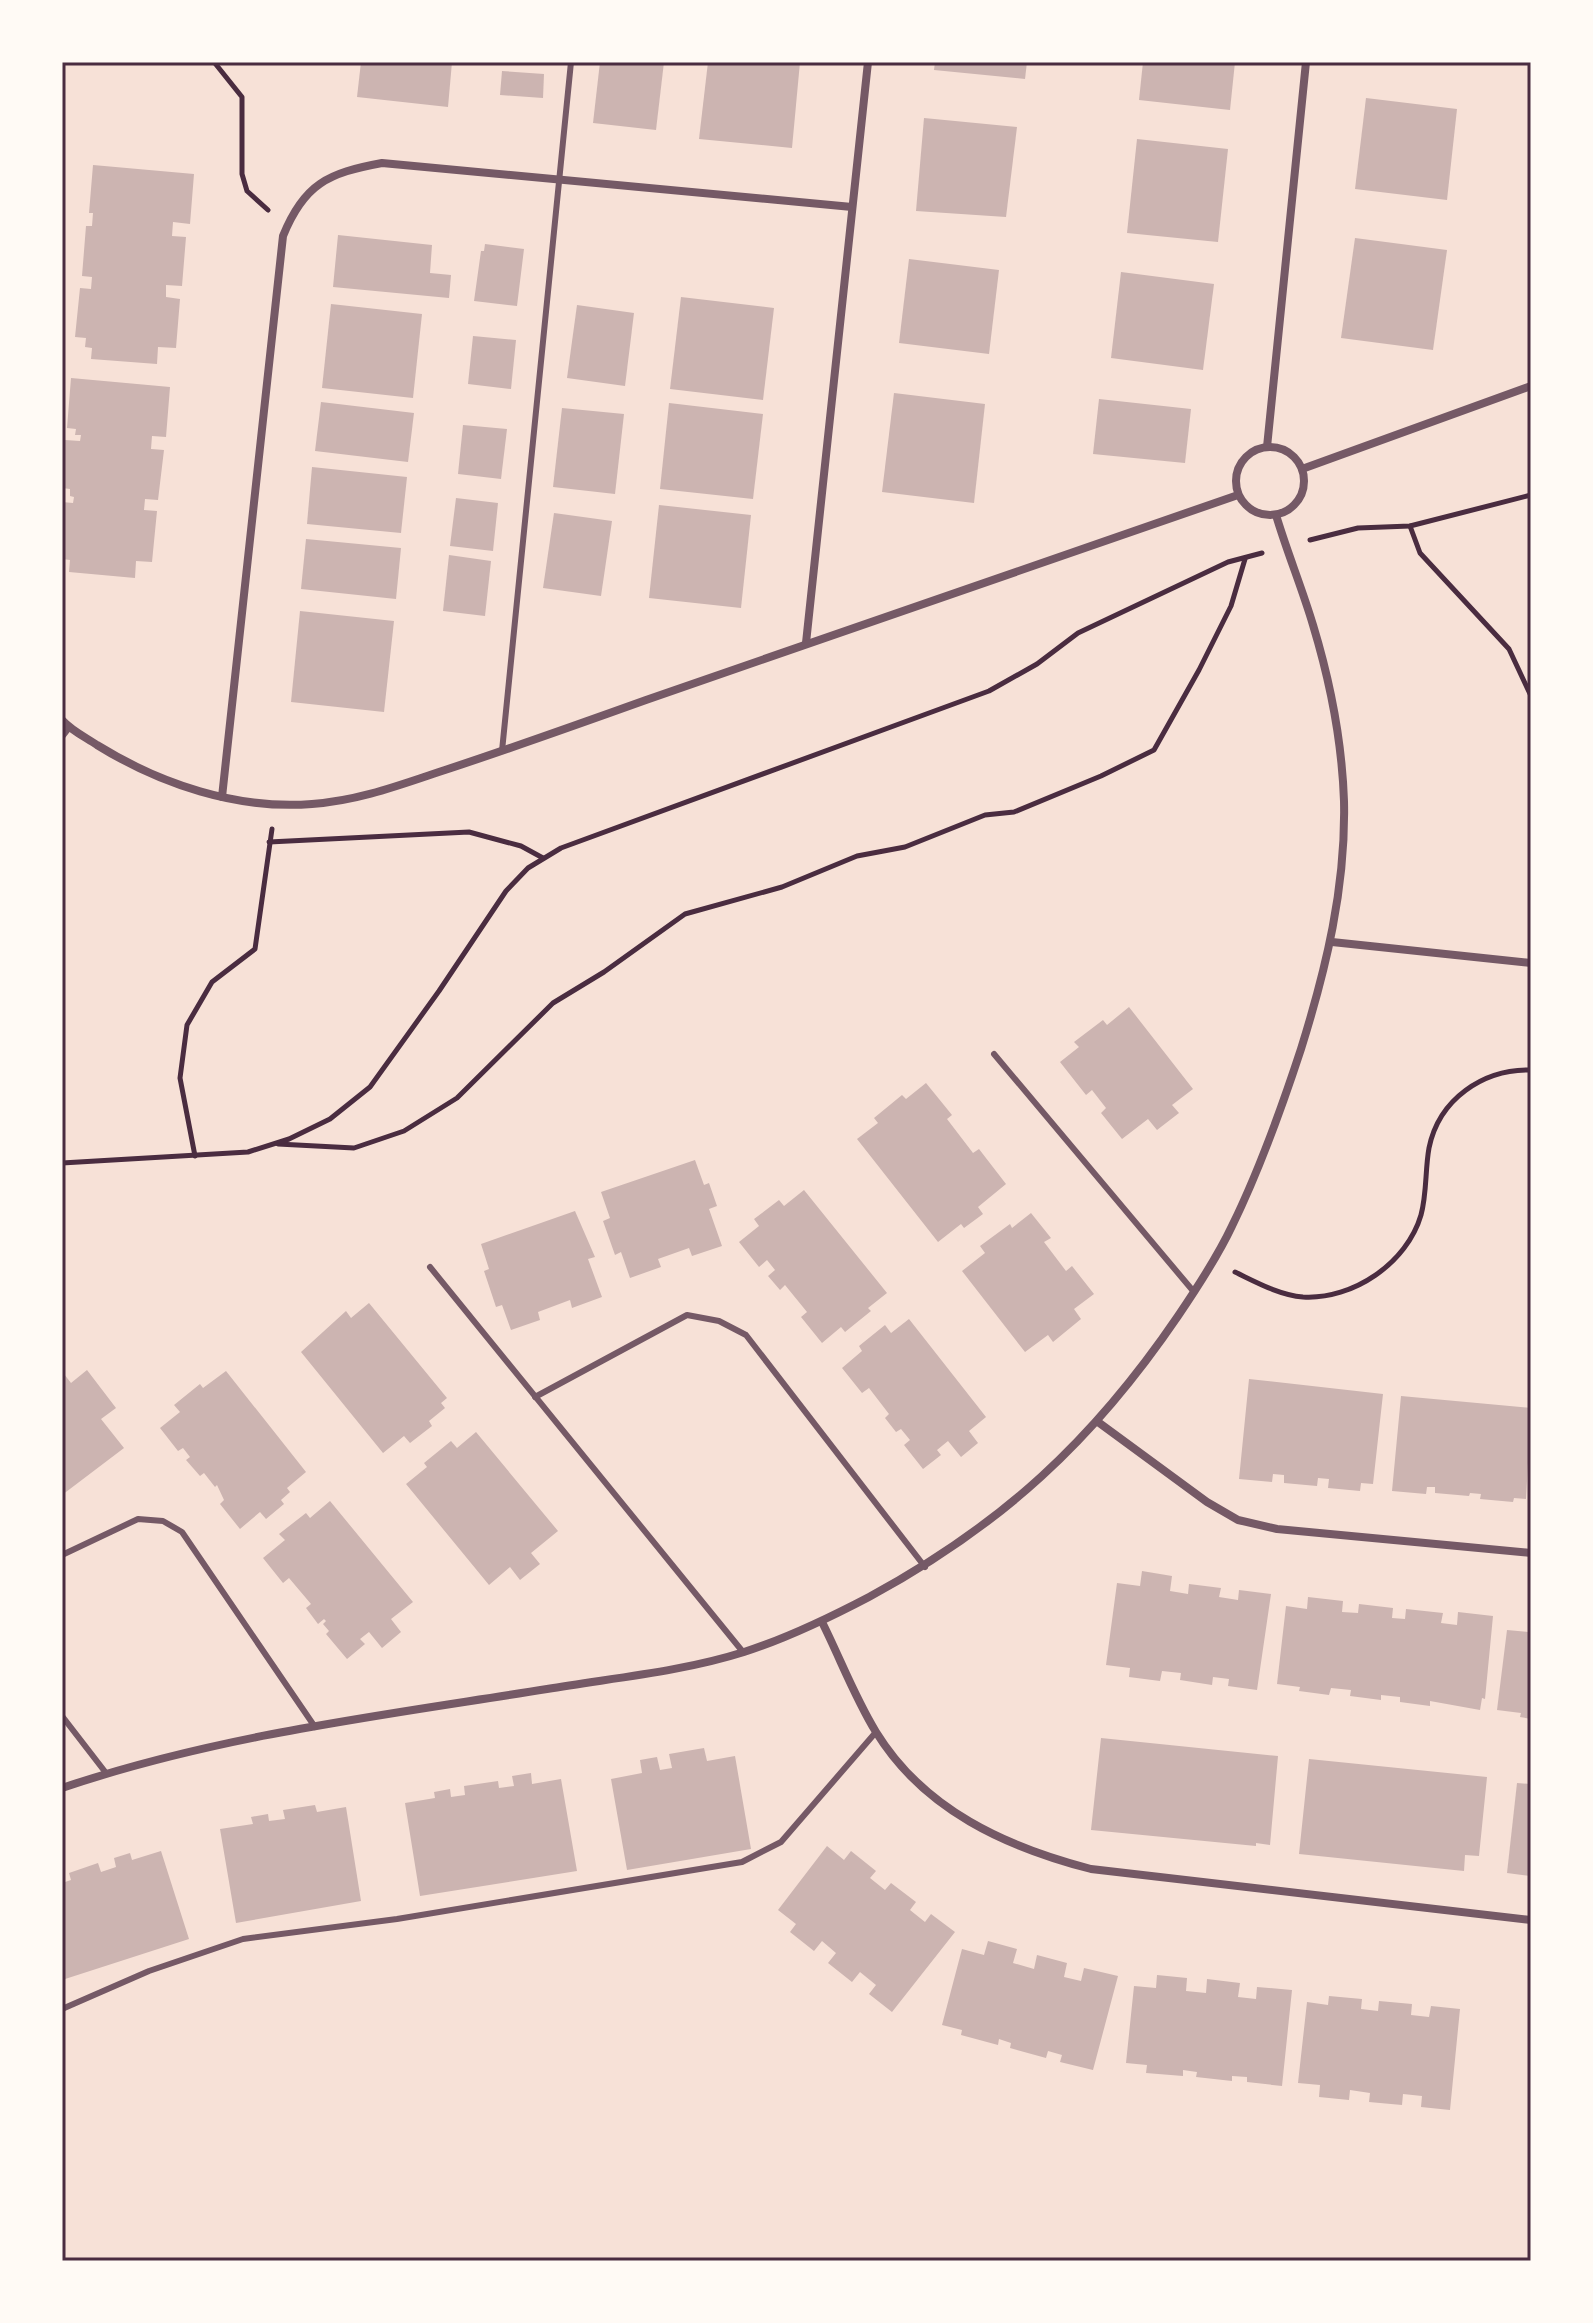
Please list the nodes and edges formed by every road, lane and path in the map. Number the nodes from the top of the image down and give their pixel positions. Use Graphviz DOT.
graph roads {
  1 [pos="214,62"];
  2 [pos="571,62"];
  3 [pos="868,62"];
  4 [pos="1306,62"];
  5 [pos="560,180"];
  6 [pos="852,207"];
  7 [pos="287,226"];
  8 [pos="1531,386"];
  9 [pos="1267,447"];
  10 [pos="1302,469"];
  11 [pos="1238,495"];
  12 [pos="1531,495"];
  13 [pos="1276,515"];
  14 [pos="1410,526"];
  15 [pos="1316,538"];
  16 [pos="1260,553"];
  17 [pos="1245,558"];
  18 [pos="806,643"];
  19 [pos="1531,696"];
  20 [pos="62,720"];
  21 [pos="69,728"];
  22 [pos="62,737"];
  23 [pos="502,752"];
  24 [pos="222,797"];
  25 [pos="276,804"];
  26 [pos="269,842"];
  27 [pos="544,858"];
  28 [pos="1332,942"];
  29 [pos="1531,963"];
  30 [pos="994,1054"];
  31 [pos="1531,1070"];
  32 [pos="275,1144"];
  33 [pos="195,1156"];
  34 [pos="62,1163"];
  35 [pos="1212,1261"];
  36 [pos="430,1267"];
  37 [pos="1194,1292"];
  38 [pos="535,1397"];
  39 [pos="1098,1422"];
  40 [pos="1531,1553"];
  41 [pos="62,1555"];
  42 [pos="925,1567"];
  43 [pos="822,1622"];
  44 [pos="743,1652"];
  45 [pos="62,1716"];
  46 [pos="315,1727"];
  47 [pos="876,1732"];
  48 [pos="106,1773"];
  49 [pos="62,1788"];
  50 [pos="1531,1920"];
  51 [pos="62,2009"];
  1 -- 7 [label="path"];
  2 -- 5 [label="lane"];
  3 -- 6 [label="street"];
  4 -- 9 [label="street"];
  5 -- 6 [label="street"];
  5 -- 7 [label="street"];
  5 -- 23 [label="lane"];
  6 -- 18 [label="street"];
  7 -- 24 [label="street"];
  8 -- 10 [label="street"];
  9 -- 10 [label="street"];
  9 -- 11 [label="street"];
  10 -- 13 [label="street"];
  11 -- 13 [label="street"];
  11 -- 18 [label="street"];
  12 -- 14 [label="path"];
  13 -- 28 [label="street"];
  14 -- 15 [label="path"];
  14 -- 19 [label="path"];
  16 -- 17 [label="path"];
  17 -- 27 [label="path"];
  17 -- 32 [label="path"];
  18 -- 23 [label="street"];
  20 -- 21 [label="street"];
  21 -- 22 [label="lane"];
  21 -- 24 [label="street"];
  23 -- 25 [label="street"];
  24 -- 25 [label="street"];
  25 -- 26 [label="path"];
  26 -- 27 [label="path"];
  26 -- 33 [label="path"];
  27 -- 32 [label="path"];
  28 -- 29 [label="street"];
  28 -- 35 [label="street"];
  30 -- 37 [label="lane"];
  31 -- 35 [label="path"];
  32 -- 33 [label="path"];
  33 -- 34 [label="path"];
  35 -- 37 [label="street"];
  36 -- 38 [label="lane"];
  37 -- 39 [label="street"];
  38 -- 42 [label="lane"];
  38 -- 44 [label="lane"];
  39 -- 40 [label="street"];
  39 -- 42 [label="street"];
  41 -- 46 [label="lane"];
  42 -- 43 [label="street"];
  43 -- 44 [label="street"];
  43 -- 47 [label="street"];
  44 -- 46 [label="street"];
  45 -- 48 [label="lane"];
  46 -- 48 [label="street"];
  47 -- 50 [label="street"];
  47 -- 51 [label="lane"];
  48 -- 49 [label="street"];
}
